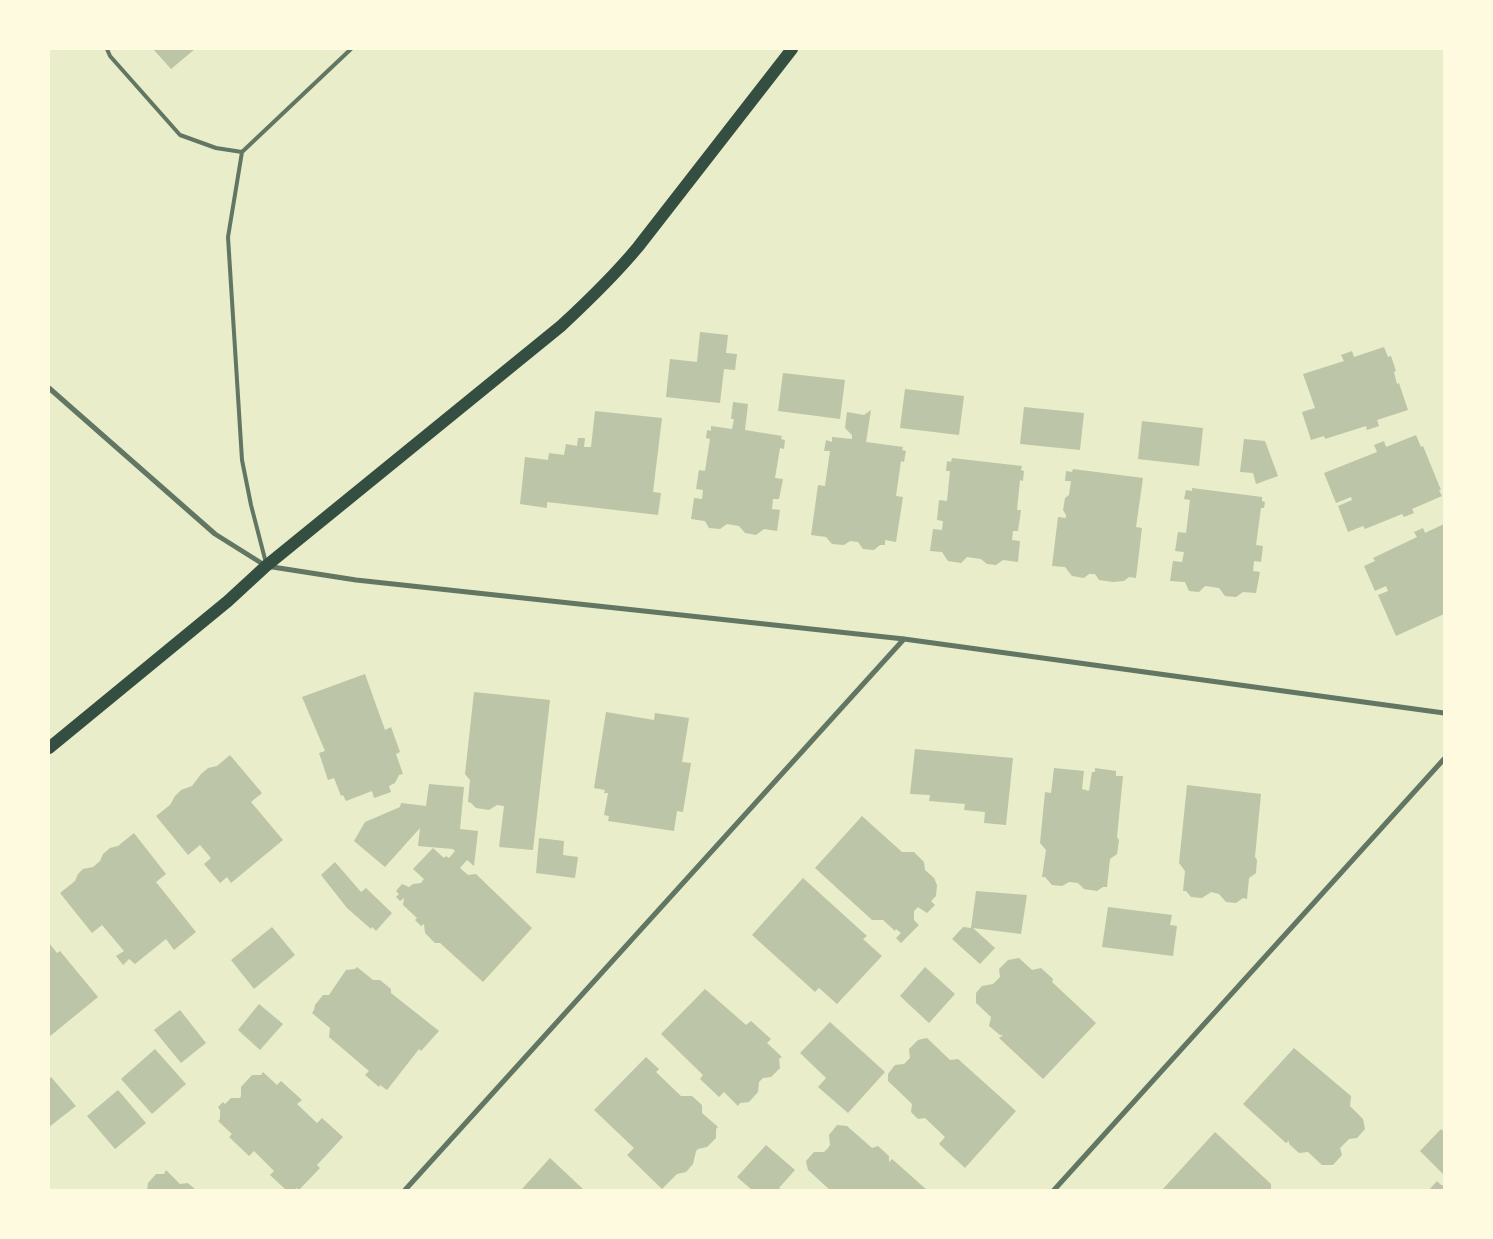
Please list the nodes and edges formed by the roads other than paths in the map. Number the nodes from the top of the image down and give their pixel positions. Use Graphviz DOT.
graph roads {
  1 [pos="107,49"];
  2 [pos="351,49"];
  3 [pos="792,49"];
  4 [pos="242,152"];
  5 [pos="49,388"];
  6 [pos="266,566"];
  7 [pos="904,639"];
  8 [pos="1444,713"];
  9 [pos="49,748"];
  10 [pos="1444,759"];
  11 [pos="405,1190"];
  12 [pos="1054,1190"];
  1 -- 4 [label="lane"];
  2 -- 4 [label="lane"];
  3 -- 6 [label="main road"];
  4 -- 6 [label="lane"];
  5 -- 6 [label="street"];
  6 -- 7 [label="street"];
  6 -- 9 [label="main road"];
  7 -- 8 [label="street"];
  7 -- 11 [label="street"];
  10 -- 12 [label="street"];
}
